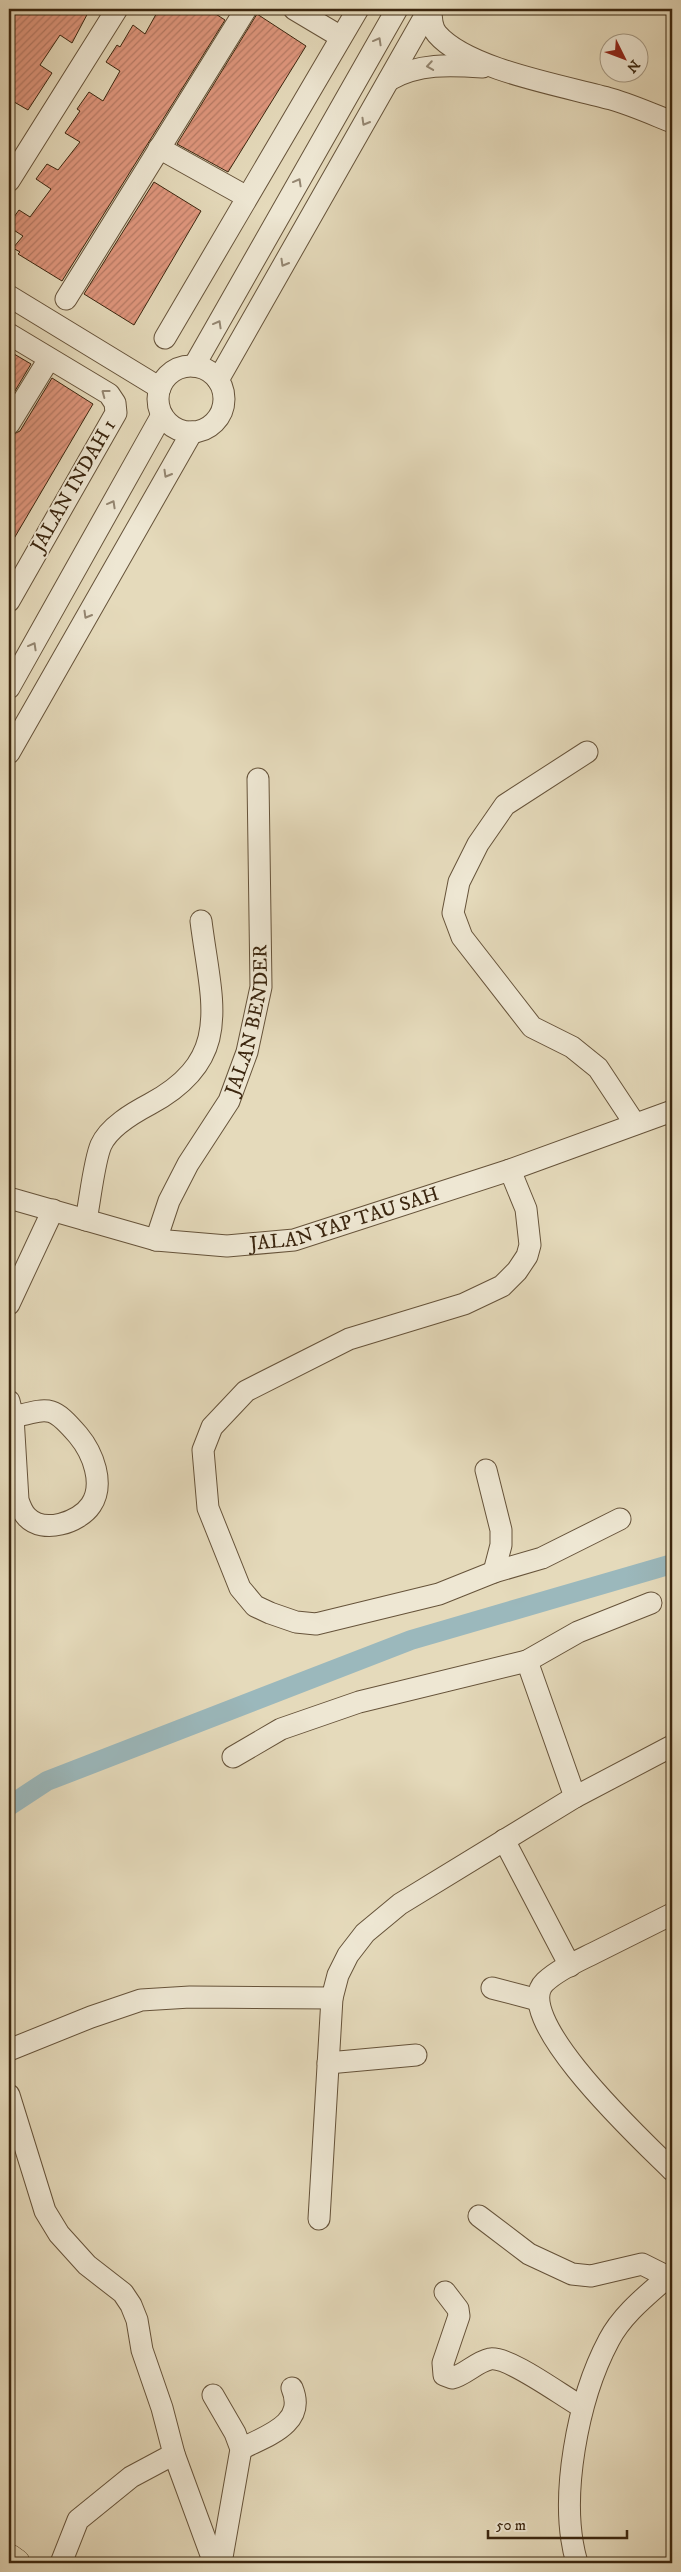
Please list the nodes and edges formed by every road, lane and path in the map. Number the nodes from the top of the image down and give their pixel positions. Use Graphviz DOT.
graph roads {
  1 [pos="117,9"];
  2 [pos="246,9"];
  3 [pos="294,9"];
  4 [pos="358,9"];
  5 [pos="397,9"];
  6 [pos="430,9"];
  7 [pos="341,37"];
  8 [pos="496,67"];
  9 [pos="389,80"];
  10 [pos="672,122"];
  11 [pos="159,148"];
  12 [pos="9,181"];
  13 [pos="247,197"];
  14 [pos="9,296"];
  15 [pos="66,299"];
  16 [pos="9,334"];
  17 [pos="165,338"];
  18 [pos="49,360"];
  19 [pos="194,366"];
  20 [pos="218,380"];
  21 [pos="160,388"];
  22 [pos="162,415"];
  23 [pos="9,424"];
  24 [pos="192,432"];
  25 [pos="15,576"];
  26 [pos="9,601"];
  27 [pos="9,688"];
  28 [pos="587,752"];
  29 [pos="9,753"];
  30 [pos="258,779"];
  31 [pos="201,921"];
  32 [pos="672,1111"];
  33 [pos="634,1124"];
  34 [pos="510,1170"];
  35 [pos="9,1198"];
  36 [pos="53,1210"];
  37 [pos="86,1220"];
  38 [pos="156,1240"];
  39 [pos="9,1304"];
  40 [pos="11,1409"];
  41 [pos="486,1470"];
  42 [pos="620,1519"];
  43 [pos="494,1572"];
  44 [pos="651,1603"];
  45 [pos="527,1661"];
  46 [pos="672,1746"];
  47 [pos="234,1757"];
  48 [pos="575,1797"];
  49 [pos="504,1840"];
  50 [pos="672,1914"];
  51 [pos="570,1966"];
  52 [pos="492,1988"];
  53 [pos="332,1998"];
  54 [pos="538,2000"];
  55 [pos="9,2050"];
  56 [pos="416,2055"];
  57 [pos="328,2063"];
  58 [pos="9,2095"];
  59 [pos="672,2170"];
  60 [pos="480,2216"];
  61 [pos="319,2219"];
  62 [pos="670,2275"];
  63 [pos="445,2292"];
  64 [pos="292,2388"];
  65 [pos="212,2395"];
  66 [pos="582,2407"];
  67 [pos="241,2448"];
  68 [pos="174,2454"];
  69 [pos="9,2558"];
  70 [pos="16,2563"];
  71 [pos="61,2563"];
  72 [pos="214,2563"];
  73 [pos="221,2563"];
  74 [pos="576,2563"];
  1 -- 12 [label="street"];
  2 -- 11 [label="street"];
  3 -- 7 [label="street"];
  4 -- 7 [label="street"];
  19 -- 5 [label="street, one-way"];
  6 -- 8 [label="street"];
  6 -- 9 [label="street"];
  7 -- 13 [label="street"];
  8 -- 9 [label="street, one-way"];
  8 -- 10 [label="street"];
  9 -- 20 [label="street, one-way"];
  11 -- 13 [label="street"];
  11 -- 15 [label="street"];
  13 -- 17 [label="street"];
  14 -- 21 [label="street"];
  16 -- 18 [label="street, JALAN INDAH 1"];
  18 -- 23 [label="street"];
  25 -- 18 [label="street, JALAN INDAH 1, one-way"];
  19 -- 20 [label="street"];
  19 -- 21 [label="street"];
  20 -- 24 [label="street"];
  21 -- 22 [label="street"];
  22 -- 24 [label="street"];
  27 -- 22 [label="street, one-way"];
  24 -- 29 [label="street, one-way"];
  25 -- 26 [label="street, JALAN INDAH 1"];
  28 -- 33 [label="street"];
  30 -- 38 [label="street, JALAN BENDER"];
  31 -- 37 [label="street"];
  32 -- 33 [label="street, JALAN YAP TAU SAH"];
  33 -- 34 [label="street, JALAN YAP TAU SAH"];
  34 -- 38 [label="street, JALAN YAP TAU SAH"];
  34 -- 43 [label="street"];
  35 -- 36 [label="street, JALAN YAP TAU SAH"];
  36 -- 37 [label="street, JALAN YAP TAU SAH"];
  36 -- 39 [label="street"];
  37 -- 38 [label="street, JALAN YAP TAU SAH"];
  40 -- 40 [label="street"];
  41 -- 43 [label="street"];
  42 -- 43 [label="street"];
  44 -- 45 [label="street"];
  45 -- 47 [label="street"];
  45 -- 48 [label="street"];
  46 -- 48 [label="street"];
  48 -- 49 [label="street"];
  49 -- 51 [label="street"];
  49 -- 53 [label="street"];
  50 -- 51 [label="street"];
  51 -- 54 [label="street"];
  52 -- 54 [label="street"];
  53 -- 55 [label="street"];
  53 -- 57 [label="street"];
  54 -- 59 [label="street"];
  56 -- 57 [label="street"];
  57 -- 61 [label="street"];
  58 -- 68 [label="street"];
  60 -- 62 [label="street"];
  62 -- 66 [label="street"];
  63 -- 66 [label="street"];
  64 -- 67 [label="street"];
  65 -- 67 [label="street"];
  66 -- 74 [label="street"];
  67 -- 73 [label="street"];
  68 -- 71 [label="street"];
  68 -- 72 [label="street"];
  69 -- 70 [label="highway"];
}
